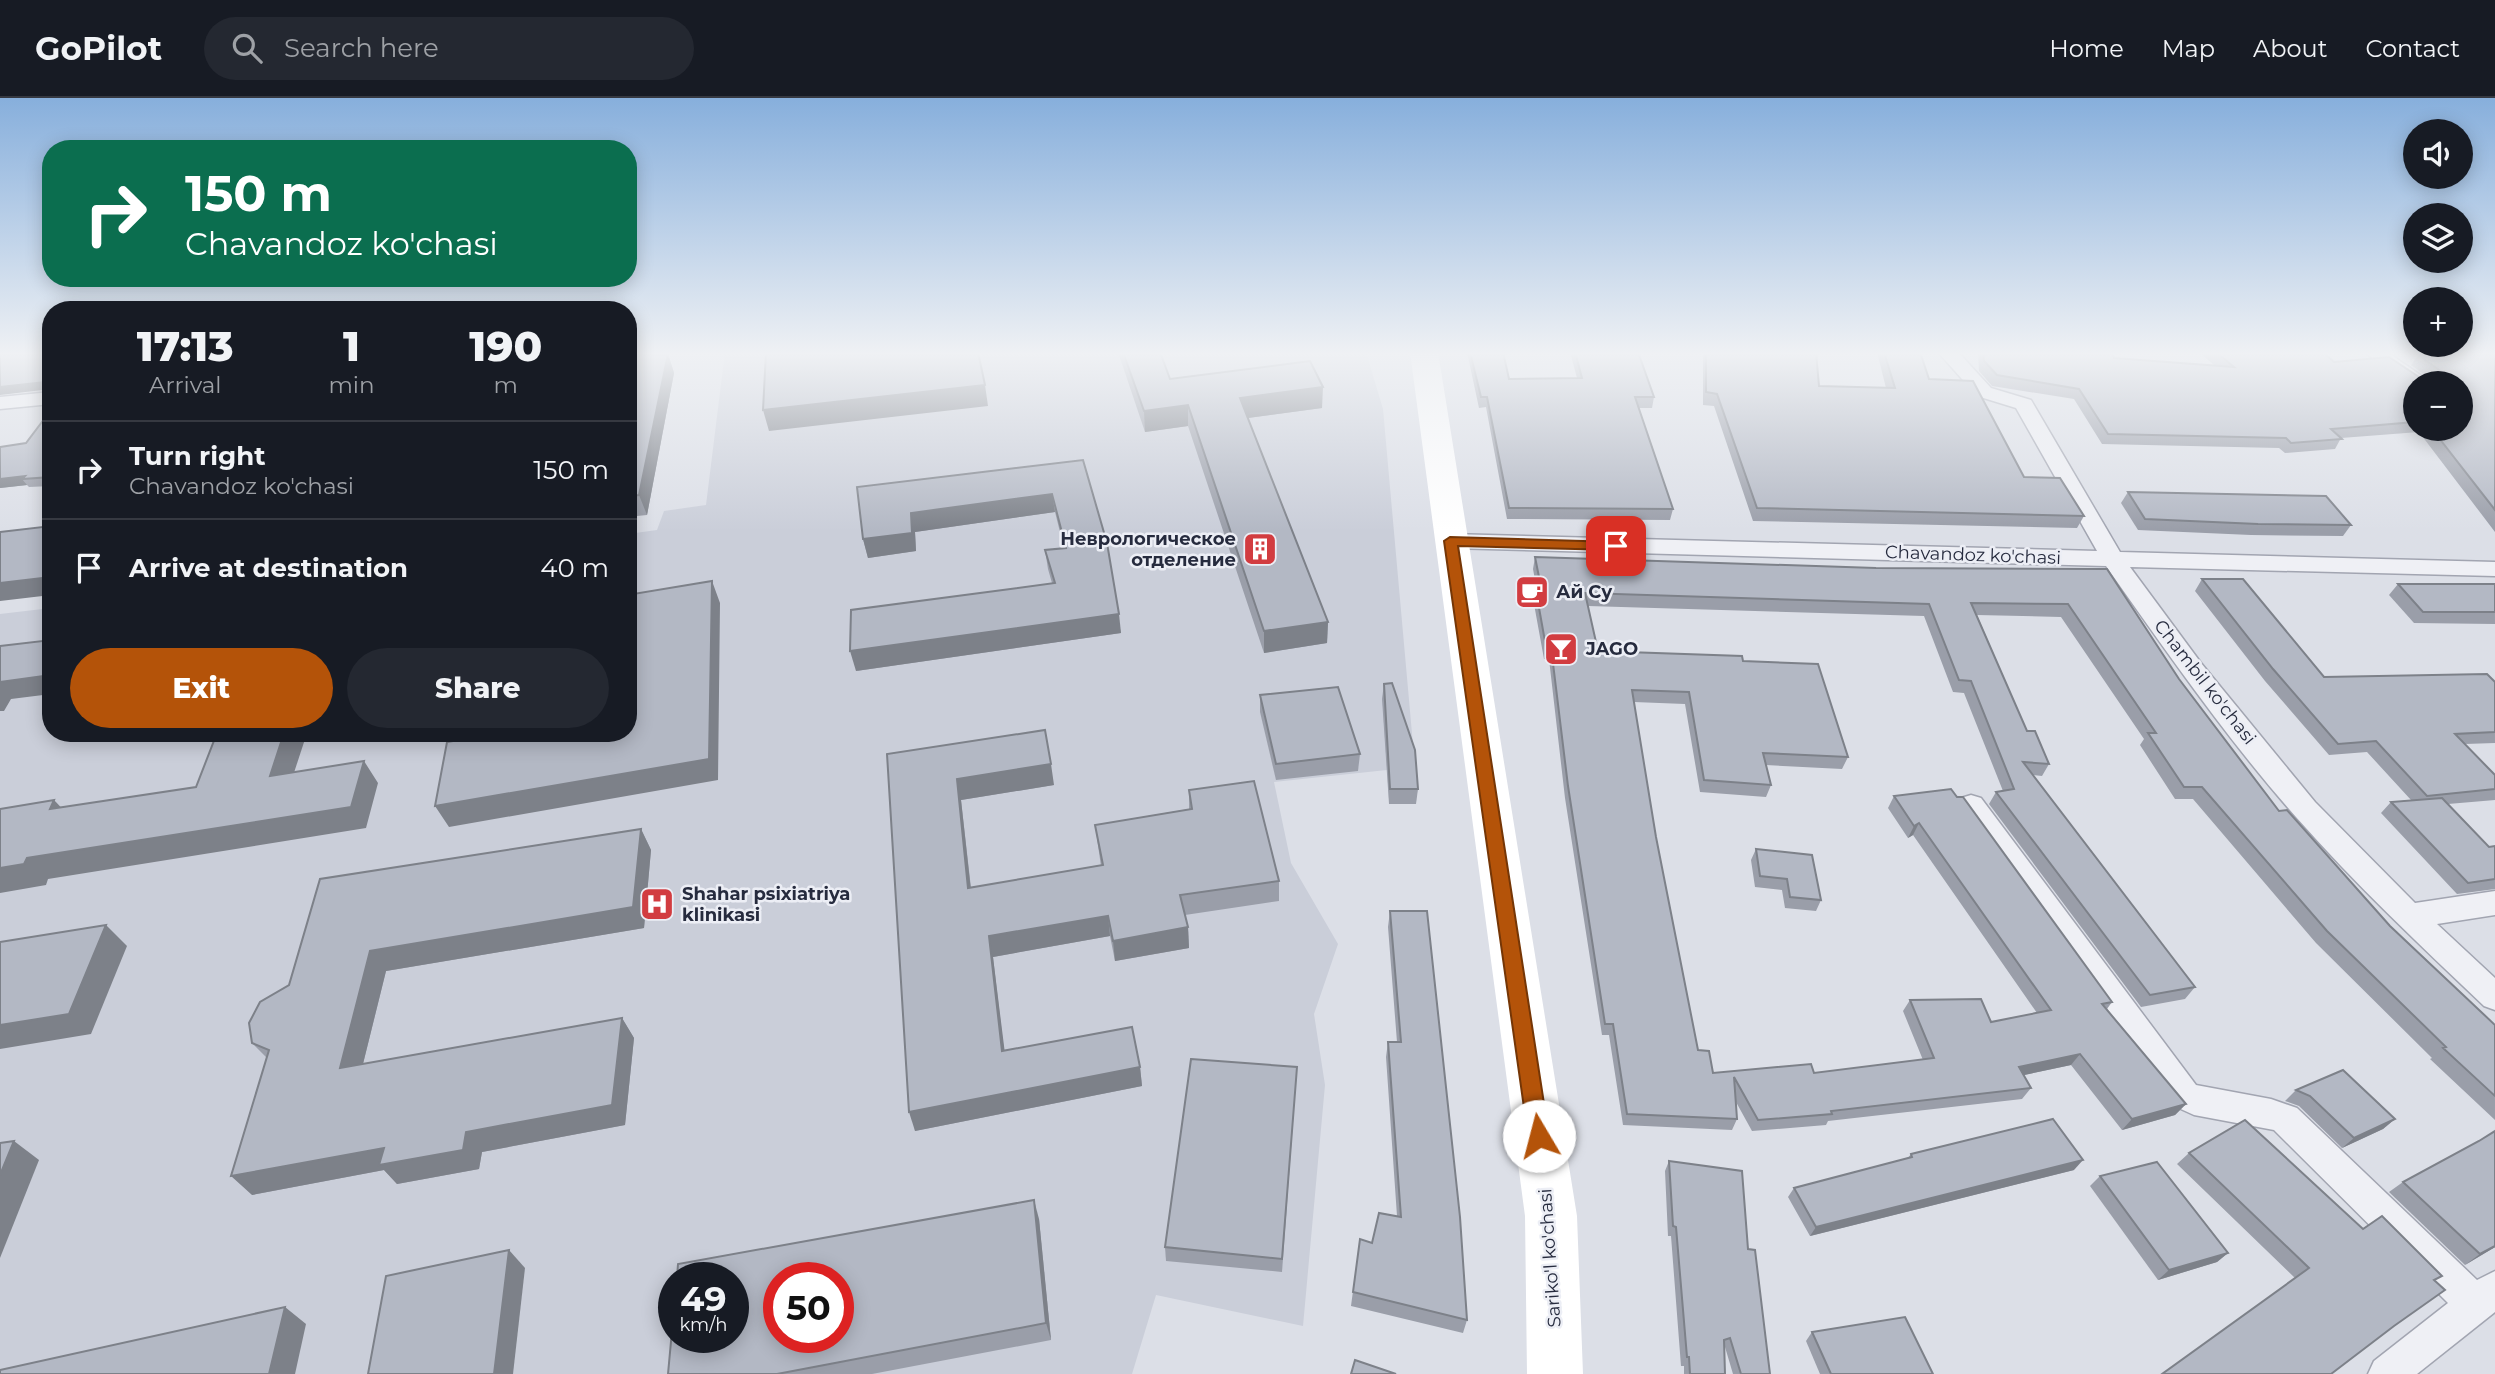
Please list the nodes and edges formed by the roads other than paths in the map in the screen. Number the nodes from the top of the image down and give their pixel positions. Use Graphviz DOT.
graph roads {
  1 [pos="1432,412"];
  2 [pos="2028,412"];
  3 [pos="1450,541"];
  4 [pos="2113,559"];
  5 [pos="2495,569"];
  6 [pos="1971,805"];
  7 [pos="2495,903"];
  8 [pos="2409,916"];
  9 [pos="2495,997"];
  10 [pos="2485,1296"];
  11 [pos="1555,1374"];
  12 [pos="2387,1374"];
  1 -- 3 [label="main road, Sariko'l ko'chasi"];
  2 -- 4 [label="street, Chambil ko'chasi"];
  3 -- 4 [label="street, Chavandoz ko'chasi"];
  3 -- 11 [label="main road, Sariko'l ko'chasi"];
  4 -- 5 [label="street, Chavandoz ko'chasi"];
  4 -- 8 [label="street, Chambil ko'chasi"];
  6 -- 10 [label="street"];
  7 -- 8 [label="street"];
  8 -- 9 [label="street, Chambil ko'chasi"];
  10 -- 12 [label="street"];
}
